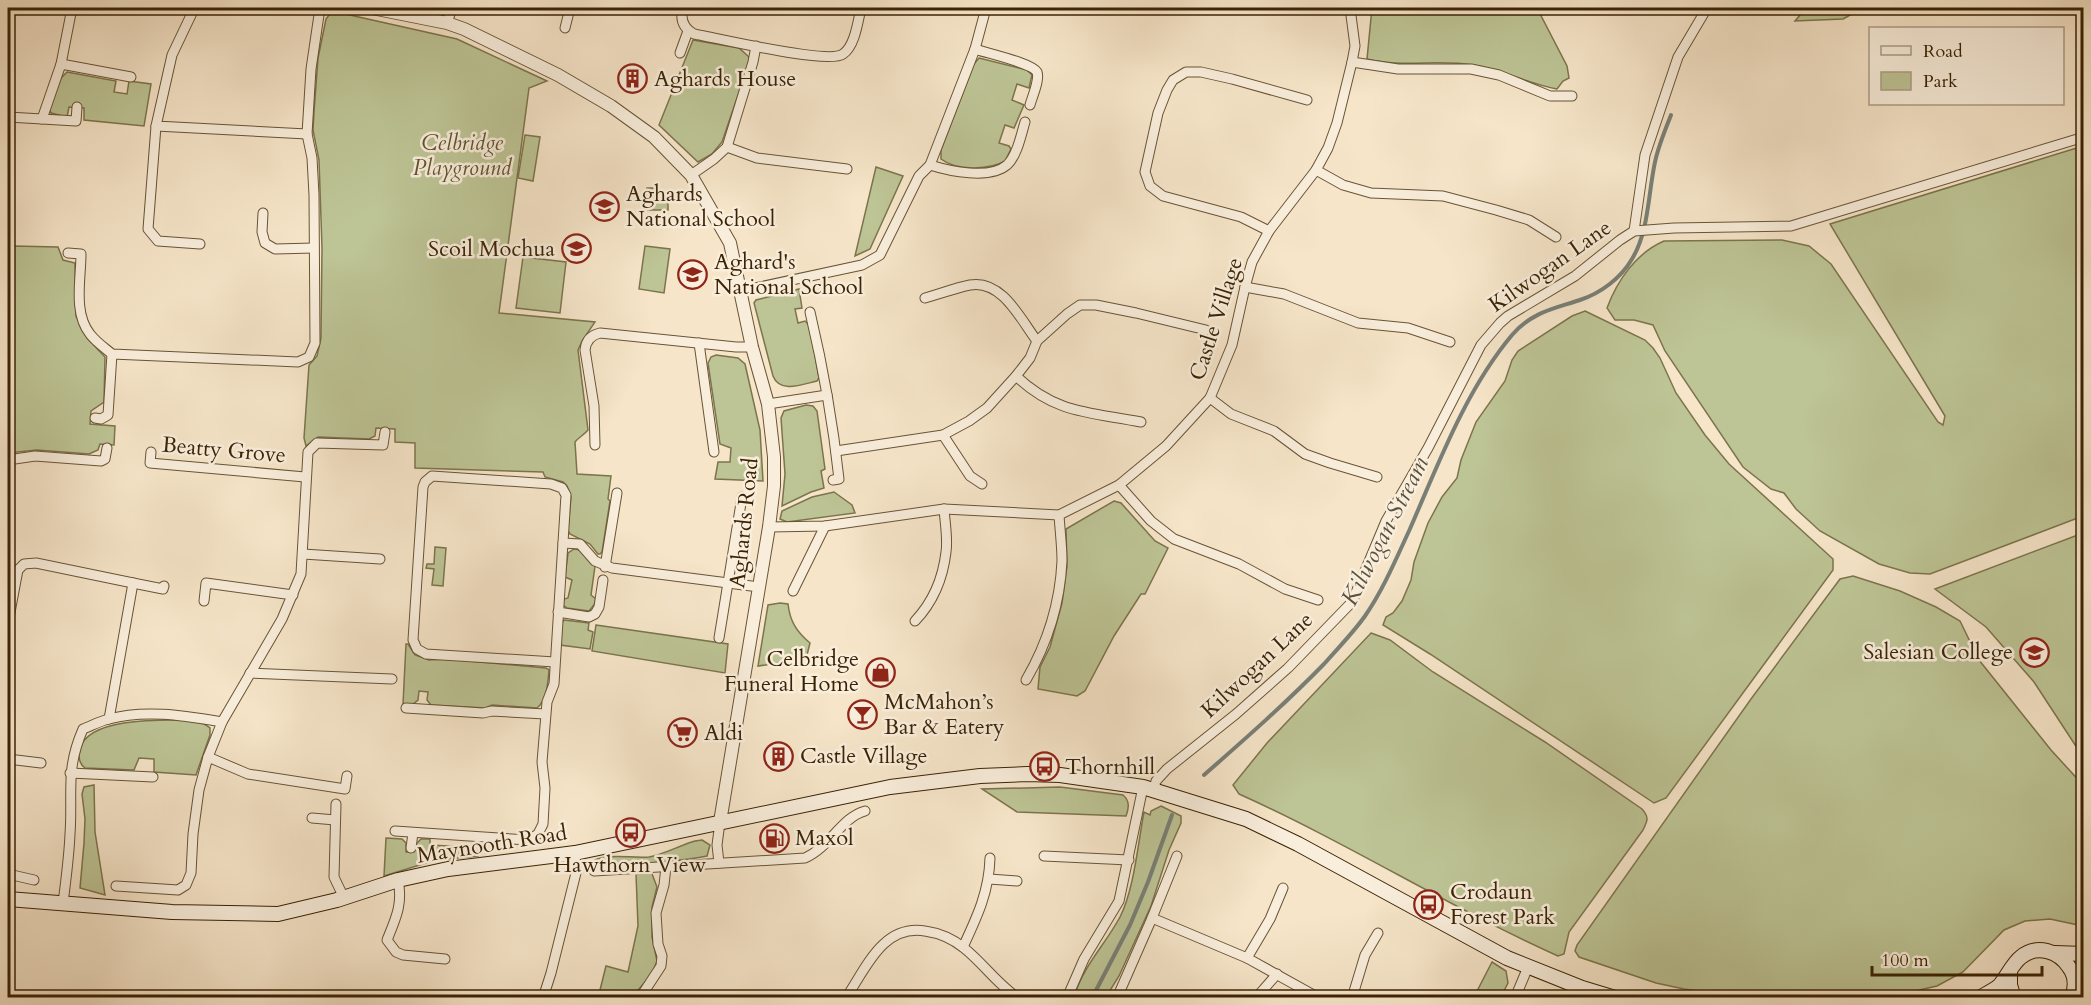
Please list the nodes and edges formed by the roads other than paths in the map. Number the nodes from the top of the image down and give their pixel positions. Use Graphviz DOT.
graph roads {
  1 [pos="72,8"];
  2 [pos="320,8"];
  3 [pos="372,8"];
  4 [pos="452,8"];
  5 [pos="570,8"];
  6 [pos="683,8"];
  7 [pos="861,8"];
  8 [pos="986,8"];
  9 [pos="1350,8"];
  10 [pos="1707,8"];
  11 [pos="193,11"];
  12 [pos="447,24"];
  13 [pos="565,28"];
  14 [pos="688,31"];
  15 [pos="756,46"];
  16 [pos="975,49"];
  17 [pos="680,53"];
  18 [pos="1353,62"];
  19 [pos="61,64"];
  20 [pos="131,77"];
  21 [pos="1572,96"];
  22 [pos="1307,100"];
  23 [pos="1030,105"];
  24 [pos="77,107"];
  25 [pos="8,117"];
  26 [pos="42,119"];
  27 [pos="1025,122"];
  28 [pos="156,126"];
  29 [pos="307,134"];
  30 [pos="2084,137"];
  31 [pos="727,147"];
  32 [pos="930,165"];
  33 [pos="847,169"];
  34 [pos="1316,170"];
  35 [pos="691,175"];
  36 [pos="263,213"];
  37 [pos="1269,231"];
  38 [pos="1637,231"];
  39 [pos="1556,237"];
  40 [pos="200,244"];
  41 [pos="314,248"];
  42 [pos="68,253"];
  43 [pos="1245,287"];
  44 [pos="741,291"];
  45 [pos="925,298"];
  46 [pos="810,312"];
  47 [pos="1206,330"];
  48 [pos="1037,342"];
  49 [pos="1450,342"];
  50 [pos="699,343"];
  51 [pos="752,347"];
  52 [pos="112,354"];
  53 [pos="1017,376"];
  54 [pos="827,394"];
  55 [pos="1210,398"];
  56 [pos="768,404"];
  57 [pos="95,418"];
  58 [pos="1141,422"];
  59 [pos="384,432"];
  60 [pos="943,435"];
  61 [pos="595,446"];
  62 [pos="107,448"];
  63 [pos="836,451"];
  64 [pos="151,452"];
  65 [pos="714,452"];
  66 [pos="8,460"];
  67 [pos="305,477"];
  68 [pos="1377,477"];
  69 [pos="833,480"];
  70 [pos="982,484"];
  71 [pos="1119,485"];
  72 [pos="617,493"];
  73 [pos="742,497"];
  74 [pos="944,509"];
  75 [pos="1059,515"];
  76 [pos="825,525"];
  77 [pos="769,527"];
  78 [pos="563,543"];
  79 [pos="303,554"];
  80 [pos="380,559"];
  81 [pos="605,567"];
  82 [pos="603,580"];
  83 [pos="727,582"];
  84 [pos="133,583"];
  85 [pos="164,586"];
  86 [pos="759,587"];
  87 [pos="792,591"];
  88 [pos="293,595"];
  89 [pos="1318,600"];
  90 [pos="204,601"];
  91 [pos="558,612"];
  92 [pos="915,621"];
  93 [pos="8,623"];
  94 [pos="719,638"];
  95 [pos="555,663"];
  96 [pos="250,673"];
  97 [pos="392,679"];
  98 [pos="1026,680"];
  99 [pos="422,698"];
  100 [pos="406,708"];
  101 [pos="422,710"];
  102 [pos="545,714"];
  103 [pos="109,719"];
  104 [pos="222,722"];
  105 [pos="208,757"];
  106 [pos="8,759"];
  107 [pos="41,763"];
  108 [pos="70,773"];
  109 [pos="347,776"];
  110 [pos="153,777"];
  111 [pos="1148,788"];
  112 [pos="336,804"];
  113 [pos="865,811"];
  114 [pos="312,818"];
  115 [pos="335,820"];
  116 [pos="720,822"];
  117 [pos="395,831"];
  118 [pos="413,833"];
  119 [pos="411,848"];
  120 [pos="575,853"];
  121 [pos="1044,856"];
  122 [pos="1177,856"];
  123 [pos="990,858"];
  124 [pos="1129,860"];
  125 [pos="719,863"];
  126 [pos="666,867"];
  127 [pos="594,871"];
  128 [pos="8,874"];
  129 [pos="989,879"];
  130 [pos="34,880"];
  131 [pos="398,880"];
  132 [pos="1017,881"];
  133 [pos="116,886"];
  134 [pos="1282,888"];
  135 [pos="344,898"];
  136 [pos="8,899"];
  137 [pos="63,903"];
  138 [pos="1152,918"];
  139 [pos="1378,933"];
  140 [pos="963,948"];
  141 [pos="2055,953"];
  142 [pos="2084,954"];
  143 [pos="1247,958"];
  144 [pos="445,959"];
  145 [pos="1528,967"];
  146 [pos="2010,973"];
  147 [pos="1277,974"];
  148 [pos="1120,991"];
  149 [pos="2077,992"];
  150 [pos="543,998"];
  151 [pos="640,998"];
  152 [pos="846,998"];
  153 [pos="1018,998"];
  154 [pos="1067,998"];
  155 [pos="1256,998"];
  156 [pos="1319,998"];
  157 [pos="1352,998"];
  158 [pos="1515,998"];
  159 [pos="1615,998"];
  160 [pos="1978,998"];
  161 [pos="2014,998"];
  1 -- 19 [label="street"];
  2 -- 29 [label="street"];
  3 -- 12 [label="street, Aghards Road"];
  4 -- 12 [label="street"];
  5 -- 13 [label="street"];
  6 -- 14 [label="street"];
  7 -- 15 [label="street"];
  8 -- 16 [label="street"];
  9 -- 18 [label="street, Castle Village"];
  10 -- 38 [label="street, Kilwogan Lane"];
  11 -- 28 [label="street"];
  12 -- 35 [label="street, Aghards Road"];
  14 -- 15 [label="street"];
  14 -- 17 [label="street"];
  15 -- 31 [label="street"];
  16 -- 23 [label="street"];
  16 -- 32 [label="street"];
  18 -- 21 [label="street"];
  18 -- 34 [label="street, Castle Village"];
  19 -- 20 [label="street"];
  19 -- 26 [label="street"];
  22 -- 37 [label="street"];
  24 -- 26 [label="street"];
  25 -- 26 [label="street"];
  27 -- 32 [label="street"];
  28 -- 29 [label="street"];
  28 -- 40 [label="street"];
  29 -- 41 [label="street"];
  30 -- 38 [label="street"];
  31 -- 33 [label="street"];
  31 -- 35 [label="street"];
  32 -- 44 [label="street"];
  34 -- 37 [label="street, Castle Village"];
  34 -- 39 [label="street"];
  35 -- 44 [label="street, Aghards Road"];
  36 -- 41 [label="street"];
  37 -- 43 [label="street, Castle Village"];
  38 -- 111 [label="street, Kilwogan Lane"];
  41 -- 52 [label="street"];
  42 -- 52 [label="street"];
  43 -- 49 [label="street"];
  43 -- 55 [label="street, Castle Village"];
  44 -- 51 [label="street, Aghards Road"];
  45 -- 48 [label="street"];
  46 -- 54 [label="street"];
  47 -- 48 [label="street"];
  48 -- 53 [label="street"];
  50 -- 51 [label="street"];
  50 -- 61 [label="street"];
  50 -- 65 [label="street"];
  51 -- 56 [label="street, Aghards Road"];
  52 -- 57 [label="street"];
  53 -- 58 [label="street"];
  53 -- 60 [label="street"];
  54 -- 56 [label="street"];
  54 -- 63 [label="street"];
  55 -- 68 [label="street"];
  55 -- 71 [label="street, Castle Village"];
  56 -- 77 [label="street, Aghards Road"];
  59 -- 67 [label="street, Beatty Grove"];
  60 -- 63 [label="street"];
  60 -- 70 [label="street"];
  62 -- 66 [label="street"];
  63 -- 69 [label="street"];
  64 -- 67 [label="street, Beatty Grove"];
  67 -- 79 [label="street, Beatty Grove"];
  71 -- 75 [label="street, Castle Village"];
  71 -- 89 [label="street"];
  72 -- 81 [label="street"];
  73 -- 83 [label="street"];
  74 -- 75 [label="street, Castle Village"];
  74 -- 76 [label="street, Castle Village"];
  74 -- 92 [label="street"];
  75 -- 98 [label="street"];
  76 -- 77 [label="street, Castle Village"];
  76 -- 87 [label="street"];
  77 -- 86 [label="street, Aghards Road"];
  78 -- 81 [label="street"];
  78 -- 91 [label="street"];
  78 -- 95 [label="street"];
  79 -- 80 [label="street"];
  79 -- 88 [label="street, Beatty Grove"];
  81 -- 83 [label="street"];
  82 -- 91 [label="street"];
  83 -- 86 [label="street"];
  83 -- 94 [label="street"];
  84 -- 85 [label="street"];
  84 -- 93 [label="street"];
  84 -- 103 [label="street"];
  86 -- 116 [label="street, Aghards Road"];
  88 -- 90 [label="street"];
  88 -- 96 [label="street, Beatty Grove"];
  91 -- 95 [label="street"];
  95 -- 102 [label="street"];
  96 -- 97 [label="street"];
  96 -- 104 [label="street, Beatty Grove"];
  99 -- 101 [label="street"];
  100 -- 101 [label="street"];
  101 -- 102 [label="street"];
  102 -- 118 [label="street"];
  103 -- 104 [label="street"];
  103 -- 108 [label="street"];
  104 -- 105 [label="street, Beatty Grove"];
  105 -- 109 [label="street"];
  105 -- 133 [label="street, Beatty Grove"];
  106 -- 107 [label="street"];
  108 -- 110 [label="street"];
  108 -- 137 [label="street"];
  111 -- 116 [label="main road, Maynooth Road"];
  111 -- 124 [label="street"];
  111 -- 145 [label="main road, Maynooth Road"];
  112 -- 115 [label="street"];
  113 -- 125 [label="street"];
  114 -- 115 [label="street"];
  115 -- 135 [label="street"];
  116 -- 120 [label="main road, Maynooth Road"];
  116 -- 125 [label="street"];
  117 -- 118 [label="street"];
  118 -- 119 [label="street"];
  120 -- 131 [label="main road, Maynooth Road"];
  120 -- 150 [label="street"];
  121 -- 124 [label="street"];
  122 -- 138 [label="street"];
  123 -- 129 [label="street"];
  124 -- 154 [label="street"];
  125 -- 126 [label="street"];
  126 -- 127 [label="street"];
  126 -- 151 [label="street"];
  128 -- 130 [label="street"];
  129 -- 132 [label="street"];
  129 -- 140 [label="street"];
  131 -- 135 [label="main road, Maynooth Road"];
  131 -- 144 [label="street"];
  134 -- 143 [label="street"];
  135 -- 137 [label="main road, Maynooth Road"];
  136 -- 137 [label="main road, Maynooth Road"];
  138 -- 143 [label="street"];
  138 -- 148 [label="street"];
  139 -- 157 [label="street"];
  140 -- 152 [label="street"];
  140 -- 153 [label="street"];
  141 -- 142 [label="main road"];
  141 -- 146 [label="main road"];
  141 -- 149 [label="main road"];
  143 -- 147 [label="street"];
  145 -- 158 [label="street"];
  145 -- 159 [label="main road, Maynooth Road"];
  146 -- 160 [label="main road"];
  146 -- 161 [label="main road"];
  147 -- 155 [label="street"];
  147 -- 156 [label="street"];
}
